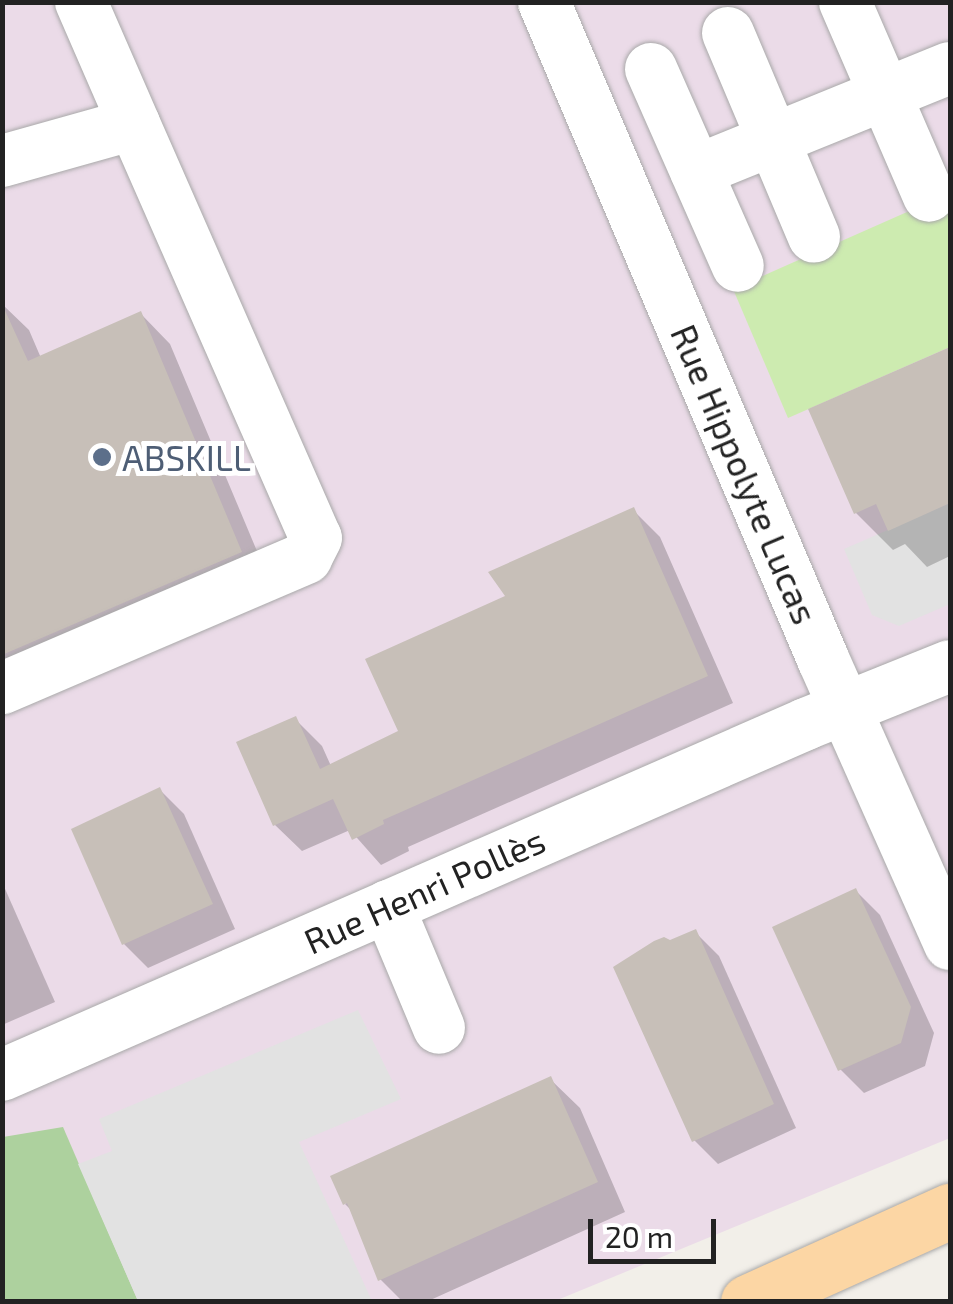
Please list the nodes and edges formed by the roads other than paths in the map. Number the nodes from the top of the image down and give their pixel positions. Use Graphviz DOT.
graph roads {
  1 [pos="81,2"];
  2 [pos="544,2"];
  3 [pos="845,2"];
  4 [pos="728,33"];
  5 [pos="651,68"];
  6 [pos="950,68"];
  7 [pos="886,94"];
  8 [pos="134,124"];
  9 [pos="772,140"];
  10 [pos="2,162"];
  11 [pos="696,171"];
  12 [pos="929,196"];
  13 [pos="814,238"];
  14 [pos="738,266"];
  15 [pos="950,666"];
  16 [pos="2,688"];
  17 [pos="847,709"];
  18 [pos="388,906"];
  19 [pos="950,944"];
  20 [pos="439,1028"];
  21 [pos="2,1074"];
  22 [pos="950,1212"];
  23 [pos="748,1302"];
  1 -- 8 [label="street"];
  2 -- 17 [label="street, Rue Hippolyte Lucas"];
  3 -- 7 [label="street"];
  4 -- 9 [label="street"];
  5 -- 11 [label="street"];
  6 -- 7 [label="street"];
  7 -- 9 [label="street"];
  7 -- 12 [label="street"];
  8 -- 10 [label="street"];
  8 -- 16 [label="street"];
  9 -- 11 [label="street"];
  9 -- 13 [label="street"];
  11 -- 14 [label="street"];
  15 -- 17 [label="street, Rue Henri Pollès"];
  17 -- 18 [label="street, Rue Henri Pollès"];
  17 -- 19 [label="street, Rue Hippolyte Lucas"];
  18 -- 20 [label="street"];
  18 -- 21 [label="street, Rue Henri Pollès"];
  22 -- 23 [label="main road"];
}
